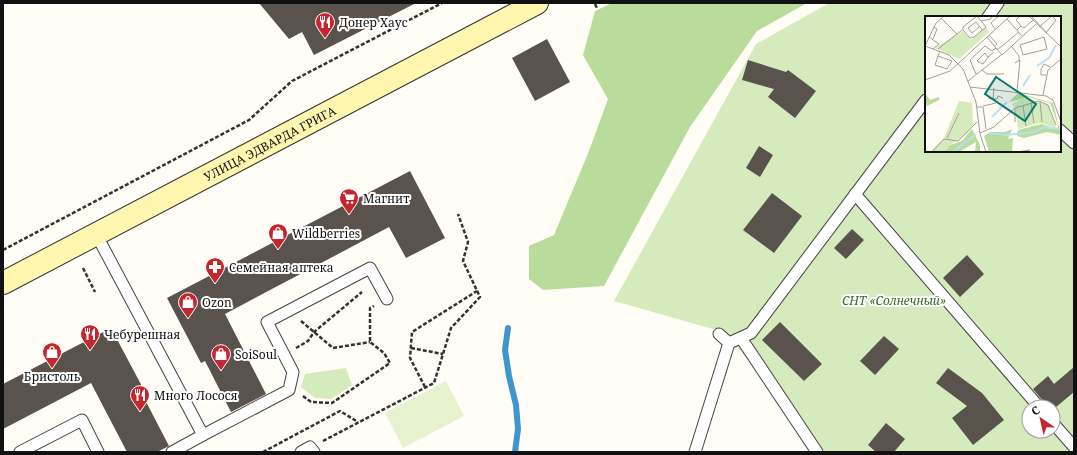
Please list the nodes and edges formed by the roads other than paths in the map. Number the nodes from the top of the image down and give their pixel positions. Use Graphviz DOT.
graph roads {
  1 [pos="537,3"];
  2 [pos="998,3"];
  3 [pos="989,16"];
  4 [pos="925,101"];
  5 [pos="1061,131"];
  6 [pos="1074,143"];
  7 [pos="855,194"];
  8 [pos="96,234"];
  9 [pos="3,282"];
  10 [pos="387,299"];
  11 [pos="719,334"];
  12 [pos="741,338"];
  13 [pos="729,343"];
  14 [pos="1032,399"];
  15 [pos="1061,432"];
  16 [pos="203,435"];
  17 [pos="1074,447"];
  18 [pos="20,452"];
  19 [pos="98,452"];
  20 [pos="172,452"];
  21 [pos="695,452"];
  22 [pos="817,452"];
  1 -- 8 [label="street, УЛИЦА ЭДВАРДА ГРИГА"];
  2 -- 3 [label="lane"];
  4 -- 7 [label="lane"];
  5 -- 6 [label="lane"];
  7 -- 12 [label="lane"];
  7 -- 14 [label="lane"];
  8 -- 9 [label="street, УЛИЦА ЭДВАРДА ГРИГА"];
  8 -- 16 [label="lane"];
  10 -- 16 [label="lane"];
  11 -- 13 [label="lane"];
  12 -- 13 [label="lane"];
  12 -- 22 [label="lane"];
  13 -- 21 [label="lane"];
  15 -- 17 [label="lane"];
  16 -- 20 [label="lane"];
  18 -- 19 [label="lane"];
}
